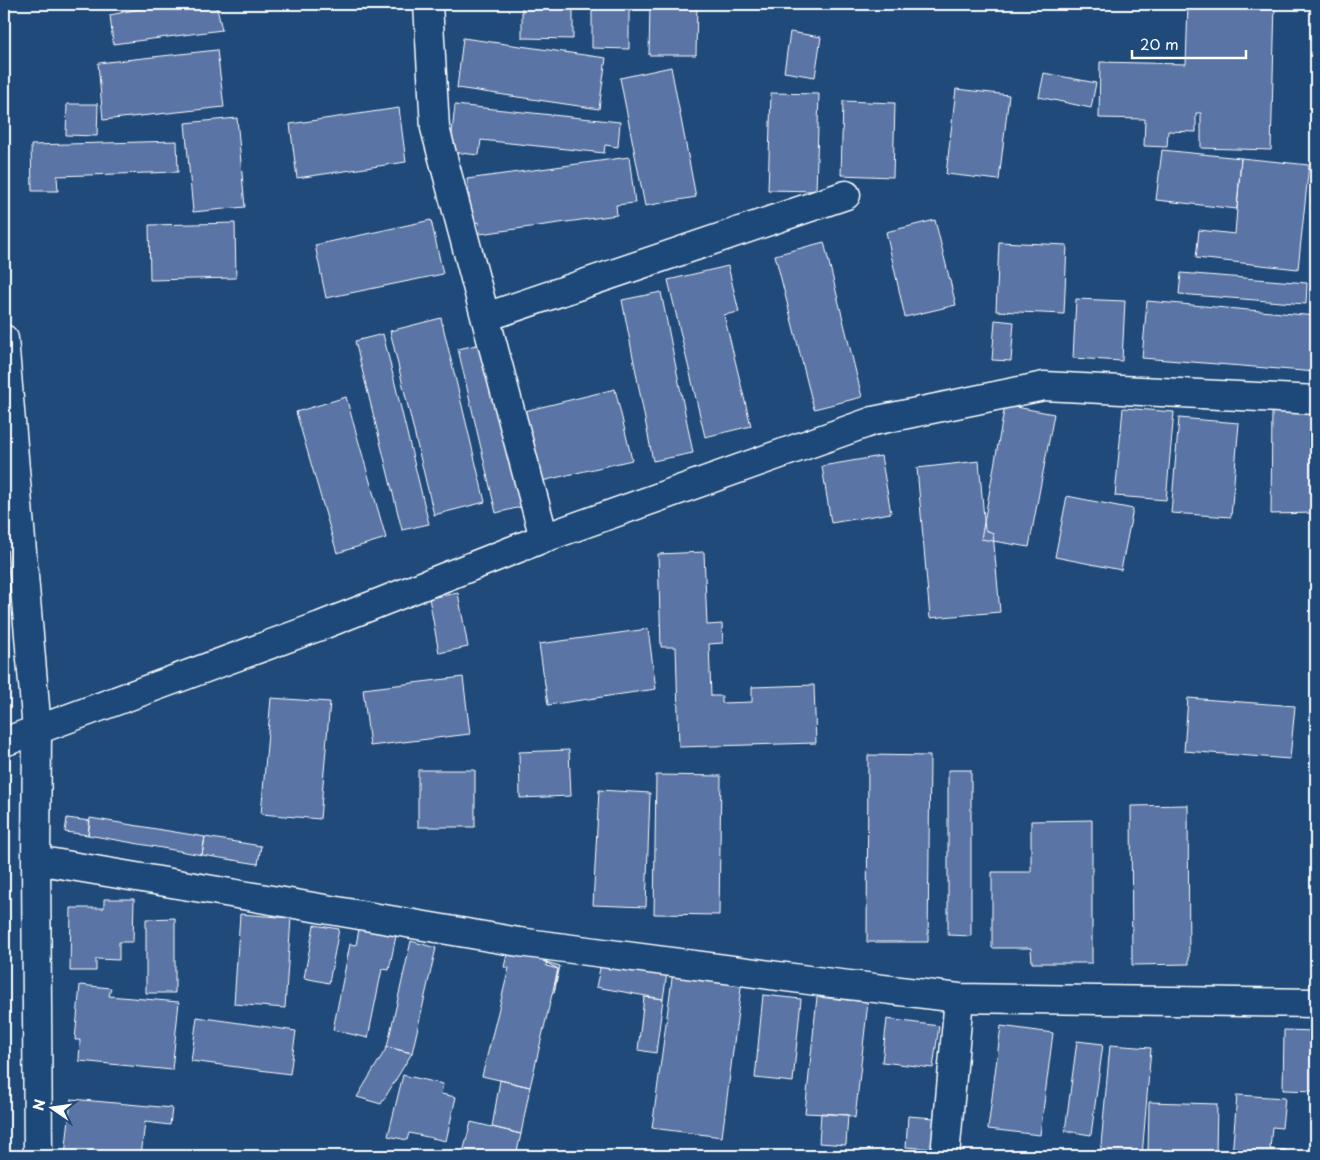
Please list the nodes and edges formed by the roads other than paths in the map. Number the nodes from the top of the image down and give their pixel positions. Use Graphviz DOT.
graph roads {
  1 [pos="428,4"];
  2 [pos="846,195"];
  3 [pos="486,317"];
  4 [pos="4,339"];
  5 [pos="1316,400"];
  6 [pos="544,538"];
  7 [pos="37,730"];
  8 [pos="4,742"];
  9 [pos="36,860"];
  10 [pos="958,998"];
  11 [pos="1316,1003"];
  12 [pos="38,1156"];
  13 [pos="945,1156"];
  1 -- 3 [label="street"];
  2 -- 3 [label="street"];
  3 -- 6 [label="street"];
  4 -- 7 [label="street"];
  5 -- 6 [label="street"];
  6 -- 7 [label="street"];
  7 -- 8 [label="street"];
  7 -- 9 [label="street"];
  9 -- 10 [label="street"];
  9 -- 12 [label="street"];
  10 -- 11 [label="street"];
  10 -- 13 [label="street"];
}
